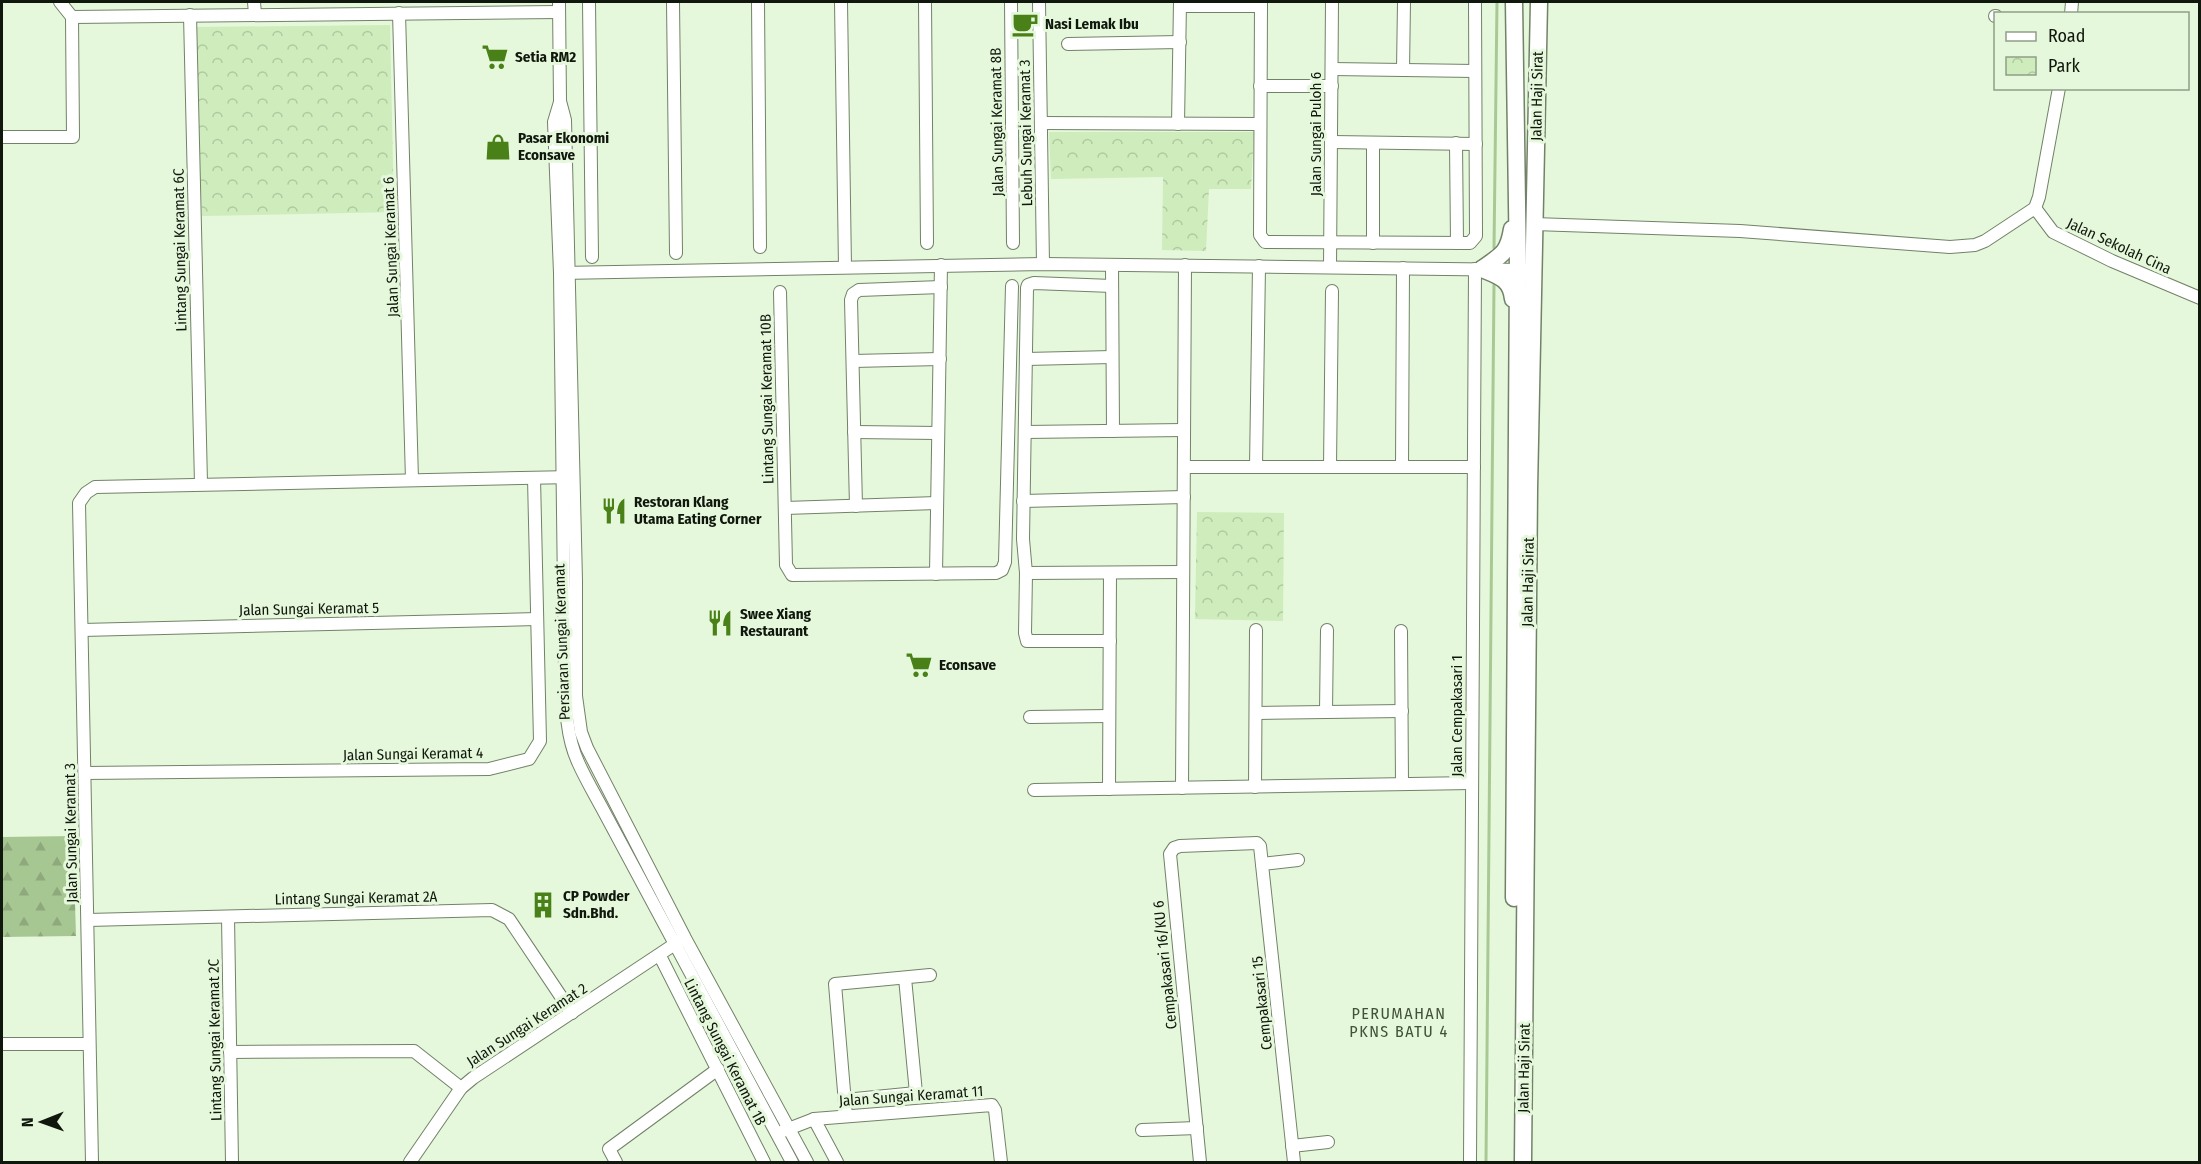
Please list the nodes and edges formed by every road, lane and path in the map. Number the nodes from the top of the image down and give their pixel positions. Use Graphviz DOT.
graph roads {
  1 [pos="60,2"];
  2 [pos="589,2"];
  3 [pos="673,2"];
  4 [pos="758,2"];
  5 [pos="841,2"];
  6 [pos="926,2"];
  7 [pos="1011,2"];
  8 [pos="1039,2"];
  9 [pos="1332,2"];
  10 [pos="1404,2"];
  11 [pos="1475,2"];
  12 [pos="1514,2"];
  13 [pos="1539,2"];
  14 [pos="1180,4"];
  15 [pos="1261,4"];
  16 [pos="559,7"];
  17 [pos="254,8"];
  18 [pos="399,13"];
  19 [pos="190,15"];
  20 [pos="72,17"];
  21 [pos="1180,42"];
  22 [pos="1068,44"];
  23 [pos="1332,69"];
  24 [pos="1403,70"];
  25 [pos="1475,71"];
  26 [pos="1260,86"];
  27 [pos="1332,86"];
  28 [pos="2059,90"];
  29 [pos="1041,123"];
  30 [pos="1178,124"];
  31 [pos="1260,124"];
  32 [pos="2,137"];
  33 [pos="1332,142"];
  34 [pos="1373,143"];
  35 [pos="1456,143"];
  36 [pos="1476,144"];
  37 [pos="1516,169"];
  38 [pos="2035,208"];
  39 [pos="1534,224"];
  40 [pos="1331,242"];
  41 [pos="927,243"];
  42 [pos="1013,243"];
  43 [pos="1373,243"];
  44 [pos="1457,243"];
  45 [pos="760,247"];
  46 [pos="676,252"];
  47 [pos="592,257"];
  48 [pos="1043,264"];
  49 [pos="941,265"];
  50 [pos="1112,265"];
  51 [pos="1185,265"];
  52 [pos="1259,266"];
  53 [pos="845,267"];
  54 [pos="1330,267"];
  55 [pos="1403,268"];
  56 [pos="1478,269"];
  57 [pos="1526,270"];
  58 [pos="564,273"];
  59 [pos="1012,286"];
  60 [pos="1112,286"];
  61 [pos="941,287"];
  62 [pos="1332,291"];
  63 [pos="780,292"];
  64 [pos="2199,298"];
  65 [pos="1112,357"];
  66 [pos="1026,359"];
  67 [pos="940,360"];
  68 [pos="853,361"];
  69 [pos="1517,380"];
  70 [pos="1184,430"];
  71 [pos="1113,431"];
  72 [pos="854,432"];
  73 [pos="1025,432"];
  74 [pos="938,433"];
  75 [pos="1184,466"];
  76 [pos="1256,467"];
  77 [pos="1330,467"];
  78 [pos="1402,467"];
  79 [pos="1474,467"];
  80 [pos="568,477"];
  81 [pos="534,478"];
  82 [pos="412,480"];
  83 [pos="201,483"];
  84 [pos="1184,497"];
  85 [pos="1023,501"];
  86 [pos="937,503"];
  87 [pos="856,506"];
  88 [pos="785,508"];
  89 [pos="1183,572"];
  90 [pos="1026,573"];
  91 [pos="1110,573"];
  92 [pos="936,574"];
  93 [pos="537,619"];
  94 [pos="82,630"];
  95 [pos="1256,630"];
  96 [pos="1327,630"];
  97 [pos="1401,631"];
  98 [pos="1110,641"];
  99 [pos="1401,711"];
  100 [pos="1326,712"];
  101 [pos="1256,713"];
  102 [pos="1109,716"];
  103 [pos="1030,717"];
  104 [pos="85,773"];
  105 [pos="1472,783"];
  106 [pos="1402,784"];
  107 [pos="1255,787"];
  108 [pos="1182,788"];
  109 [pos="1109,789"];
  110 [pos="1034,790"];
  111 [pos="1257,843"];
  112 [pos="1298,860"];
  113 [pos="1262,864"];
  114 [pos="228,917"];
  115 [pos="88,920"];
  116 [pos="680,941"];
  117 [pos="660,956"];
  118 [pos="930,975"];
  119 [pos="905,978"];
  120 [pos="572,1013"];
  121 [pos="2,1044"];
  122 [pos="89,1044"];
  123 [pos="230,1052"];
  124 [pos="718,1069"];
  125 [pos="461,1088"];
  126 [pos="844,1100"];
  127 [pos="846,1115"];
  128 [pos="814,1119"];
  129 [pos="1197,1128"];
  130 [pos="1142,1130"];
  131 [pos="782,1131"];
  132 [pos="1328,1142"];
  133 [pos="1292,1146"];
  134 [pos="92,1162"];
  135 [pos="232,1162"];
  136 [pos="410,1162"];
  137 [pos="616,1162"];
  138 [pos="764,1162"];
  139 [pos="792,1162"];
  140 [pos="807,1162"];
  141 [pos="837,1162"];
  142 [pos="1001,1162"];
  143 [pos="1200,1162"];
  144 [pos="1294,1162"];
  145 [pos="1470,1162"];
  146 [pos="1512,1162"];
  147 [pos="1523,1162"];
  1 -- 20 [label="street"];
  2 -- 47 [label="street"];
  3 -- 46 [label="street"];
  4 -- 45 [label="street"];
  5 -- 53 [label="street"];
  6 -- 41 [label="street"];
  7 -- 42 [label="street, Jalan Sungai Keramat 8B"];
  8 -- 29 [label="street, Lebuh Sungai Keramat 3"];
  9 -- 23 [label="street, Jalan Sungai Puloh 6"];
  10 -- 24 [label="street"];
  11 -- 25 [label="street"];
  12 -- 37 [label="main road, Jalan Haji Sirat"];
  13 -- 39 [label="main road, Jalan Haji Sirat"];
  14 -- 15 [label="street"];
  14 -- 21 [label="street"];
  15 -- 26 [label="street"];
  16 -- 18 [label="street"];
  16 -- 58 [label="street, Persiaran Sungai Keramat"];
  17 -- 18 [label="street"];
  17 -- 19 [label="street"];
  18 -- 82 [label="street, Jalan Sungai Keramat 6"];
  19 -- 20 [label="street"];
  19 -- 83 [label="street, Lintang Sungai Keramat 6C"];
  20 -- 32 [label="street"];
  21 -- 22 [label="street"];
  21 -- 30 [label="street"];
  23 -- 24 [label="street"];
  23 -- 27 [label="street, Jalan Sungai Puloh 6"];
  24 -- 25 [label="street"];
  25 -- 36 [label="street"];
  26 -- 27 [label="street"];
  26 -- 31 [label="street"];
  27 -- 33 [label="street, Jalan Sungai Puloh 6"];
  28 -- 38 [label="street"];
  29 -- 30 [label="street"];
  29 -- 48 [label="street, Lebuh Sungai Keramat 3"];
  30 -- 31 [label="street"];
  31 -- 40 [label="street"];
  33 -- 34 [label="street"];
  33 -- 40 [label="street, Jalan Sungai Puloh 6"];
  34 -- 35 [label="street"];
  34 -- 43 [label="street"];
  35 -- 36 [label="street"];
  35 -- 44 [label="street"];
  36 -- 44 [label="street"];
  37 -- 56 [label="main road"];
  37 -- 57 [label="main road, Jalan Haji Sirat"];
  38 -- 39 [label="street"];
  38 -- 64 [label="street, Jalan Sekolah Cina"];
  39 -- 57 [label="main road, Jalan Haji Sirat"];
  40 -- 43 [label="street"];
  40 -- 54 [label="street, Jalan Sungai Puloh 6"];
  43 -- 44 [label="street"];
  48 -- 49 [label="street"];
  48 -- 50 [label="street"];
  49 -- 53 [label="street"];
  49 -- 61 [label="street"];
  50 -- 51 [label="street"];
  50 -- 60 [label="street"];
  51 -- 52 [label="street"];
  51 -- 70 [label="street"];
  52 -- 54 [label="street"];
  52 -- 76 [label="street"];
  53 -- 58 [label="street"];
  54 -- 55 [label="street"];
  55 -- 56 [label="street"];
  55 -- 78 [label="street"];
  56 -- 57 [label="street"];
  56 -- 69 [label="main road"];
  56 -- 79 [label="street, Jalan Cempakasari 1"];
  57 -- 69 [label="main road, Jalan Haji Sirat"];
  57 -- 147 [label="main road, Jalan Haji Sirat"];
  58 -- 80 [label="street, Persiaran Sungai Keramat"];
  59 -- 92 [label="street"];
  60 -- 65 [label="street"];
  60 -- 66 [label="street"];
  61 -- 67 [label="street"];
  61 -- 68 [label="street"];
  62 -- 77 [label="street"];
  63 -- 88 [label="street, Lintang Sungai Keramat 10B"];
  65 -- 66 [label="street"];
  65 -- 71 [label="street"];
  66 -- 73 [label="street"];
  67 -- 68 [label="street"];
  67 -- 74 [label="street"];
  68 -- 72 [label="street"];
  69 -- 146 [label="main road, Jalan Haji Sirat"];
  70 -- 71 [label="street"];
  70 -- 75 [label="street"];
  71 -- 73 [label="street"];
  72 -- 74 [label="street"];
  72 -- 87 [label="street"];
  73 -- 85 [label="street"];
  74 -- 86 [label="street"];
  75 -- 76 [label="street"];
  75 -- 84 [label="street"];
  76 -- 77 [label="street"];
  77 -- 78 [label="street"];
  78 -- 79 [label="street"];
  79 -- 105 [label="street, Jalan Cempakasari 1"];
  80 -- 81 [label="street"];
  80 -- 116 [label="street, Persiaran Sungai Keramat"];
  81 -- 82 [label="street"];
  81 -- 93 [label="street, Jalan Sungai Keramat 4"];
  82 -- 83 [label="street"];
  83 -- 94 [label="street, Jalan Sungai Keramat 3"];
  84 -- 85 [label="street"];
  84 -- 89 [label="street"];
  85 -- 90 [label="street"];
  86 -- 87 [label="street"];
  86 -- 92 [label="street"];
  87 -- 88 [label="street"];
  88 -- 92 [label="street, Lintang Sungai Keramat 10B"];
  89 -- 91 [label="street"];
  89 -- 108 [label="street"];
  90 -- 91 [label="street"];
  90 -- 98 [label="street"];
  91 -- 98 [label="street"];
  93 -- 94 [label="street, Jalan Sungai Keramat 5"];
  93 -- 104 [label="street, Jalan Sungai Keramat 4"];
  94 -- 104 [label="street, Jalan Sungai Keramat 3"];
  95 -- 101 [label="street"];
  96 -- 100 [label="street"];
  97 -- 99 [label="street"];
  98 -- 102 [label="street"];
  99 -- 100 [label="street"];
  99 -- 106 [label="street"];
  100 -- 101 [label="street"];
  101 -- 107 [label="street"];
  102 -- 103 [label="street"];
  102 -- 109 [label="street"];
  104 -- 115 [label="street, Jalan Sungai Keramat 3"];
  105 -- 106 [label="street"];
  105 -- 145 [label="street, Jalan Cempakasari 1"];
  106 -- 107 [label="street"];
  107 -- 108 [label="street"];
  108 -- 109 [label="street"];
  109 -- 110 [label="street"];
  111 -- 113 [label="street, Cempakasari 15"];
  111 -- 129 [label="street, Cempakasari 16/KU 6"];
  112 -- 113 [label="street"];
  113 -- 133 [label="street, Cempakasari 15"];
  114 -- 115 [label="street, Lintang Sungai Keramat 2A"];
  114 -- 120 [label="street, Lintang Sungai Keramat 2A"];
  114 -- 123 [label="street, Lintang Sungai Keramat 2C"];
  115 -- 122 [label="street, Jalan Sungai Keramat 3"];
  116 -- 117 [label="street, Jalan Sungai Keramat 2"];
  116 -- 131 [label="street, Persiaran Sungai Keramat"];
  117 -- 120 [label="street, Jalan Sungai Keramat 2"];
  117 -- 124 [label="street, Lintang Sungai Keramat 1B"];
  118 -- 119 [label="street"];
  119 -- 126 [label="street"];
  119 -- 126 [label="street"];
  120 -- 125 [label="street, Jalan Sungai Keramat 2"];
  121 -- 122 [label="street"];
  122 -- 134 [label="street, Jalan Sungai Keramat 3"];
  123 -- 125 [label="street"];
  123 -- 135 [label="street, Lintang Sungai Keramat 2C"];
  124 -- 137 [label="street"];
  124 -- 138 [label="street, Lintang Sungai Keramat 1B"];
  125 -- 136 [label="street, Jalan Sungai Keramat 2"];
  126 -- 127 [label="street"];
  127 -- 128 [label="street, Jalan Sungai Keramat 11"];
  127 -- 142 [label="street, Jalan Sungai Keramat 11"];
  128 -- 131 [label="street, Jalan Sungai Keramat 11"];
  128 -- 141 [label="street"];
  129 -- 130 [label="street"];
  129 -- 143 [label="street, Cempakasari 16/KU 6"];
  131 -- 139 [label="street, Persiaran Sungai Keramat"];
  131 -- 140 [label="street, Persiaran Sungai Keramat"];
  132 -- 133 [label="street"];
  133 -- 144 [label="street, Cempakasari 15"];
}
